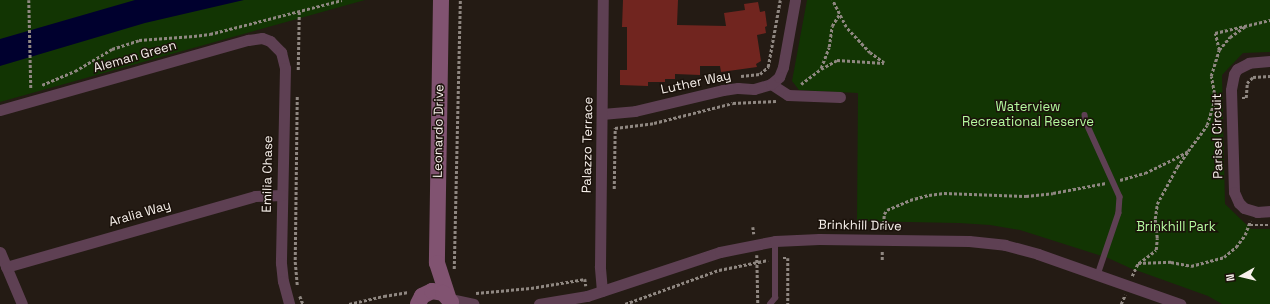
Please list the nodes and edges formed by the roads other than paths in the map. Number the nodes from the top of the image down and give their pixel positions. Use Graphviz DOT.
graph roads {
  1 [pos="441,0"];
  2 [pos="603,0"];
  3 [pos="795,0"];
  4 [pos="276,46"];
  5 [pos="1270,61"];
  6 [pos="771,84"];
  7 [pos="840,97"];
  8 [pos="0,110"];
  9 [pos="602,114"];
  10 [pos="1085,115"];
  11 [pos="282,195"];
  12 [pos="1270,211"];
  13 [pos="774,241"];
  14 [pos="0,252"];
  15 [pos="437,263"];
  16 [pos="6,267"];
  17 [pos="1098,275"];
  18 [pos="602,291"];
  19 [pos="416,299"];
  20 [pos="458,300"];
  21 [pos="1157,300"];
  22 [pos="22,304"];
  23 [pos="289,304"];
  24 [pos="539,304"];
  25 [pos="770,304"];
  26 [pos="1180,304"];
  1 -- 15 [label="street, Leonardo Drive"];
  2 -- 9 [label="street, Palazzo Terrace"];
  3 -- 6 [label="street"];
  4 -- 8 [label="street, Aleman Green"];
  4 -- 11 [label="street, Emilia Chase"];
  5 -- 12 [label="street, Parisel Circuit"];
  6 -- 7 [label="street"];
  6 -- 9 [label="street, Luther Way"];
  9 -- 18 [label="street, Palazzo Terrace"];
  10 -- 17 [label="lane"];
  11 -- 16 [label="street, Aralia Way"];
  11 -- 23 [label="street, Emilia Chase"];
  13 -- 17 [label="street, Brinkhill Drive"];
  13 -- 18 [label="street, Brinkhill Drive"];
  13 -- 25 [label="lane"];
  14 -- 16 [label="street"];
  15 -- 19 [label="street, Leonardo Drive"];
  15 -- 20 [label="street, Leonardo Drive"];
  16 -- 22 [label="street"];
  17 -- 21 [label="street, Brinkhill Drive"];
  18 -- 24 [label="street, Brinkhill Drive"];
  19 -- 20 [label="street"];
  21 -- 26 [label="street, Brinkhill Drive"];
}
